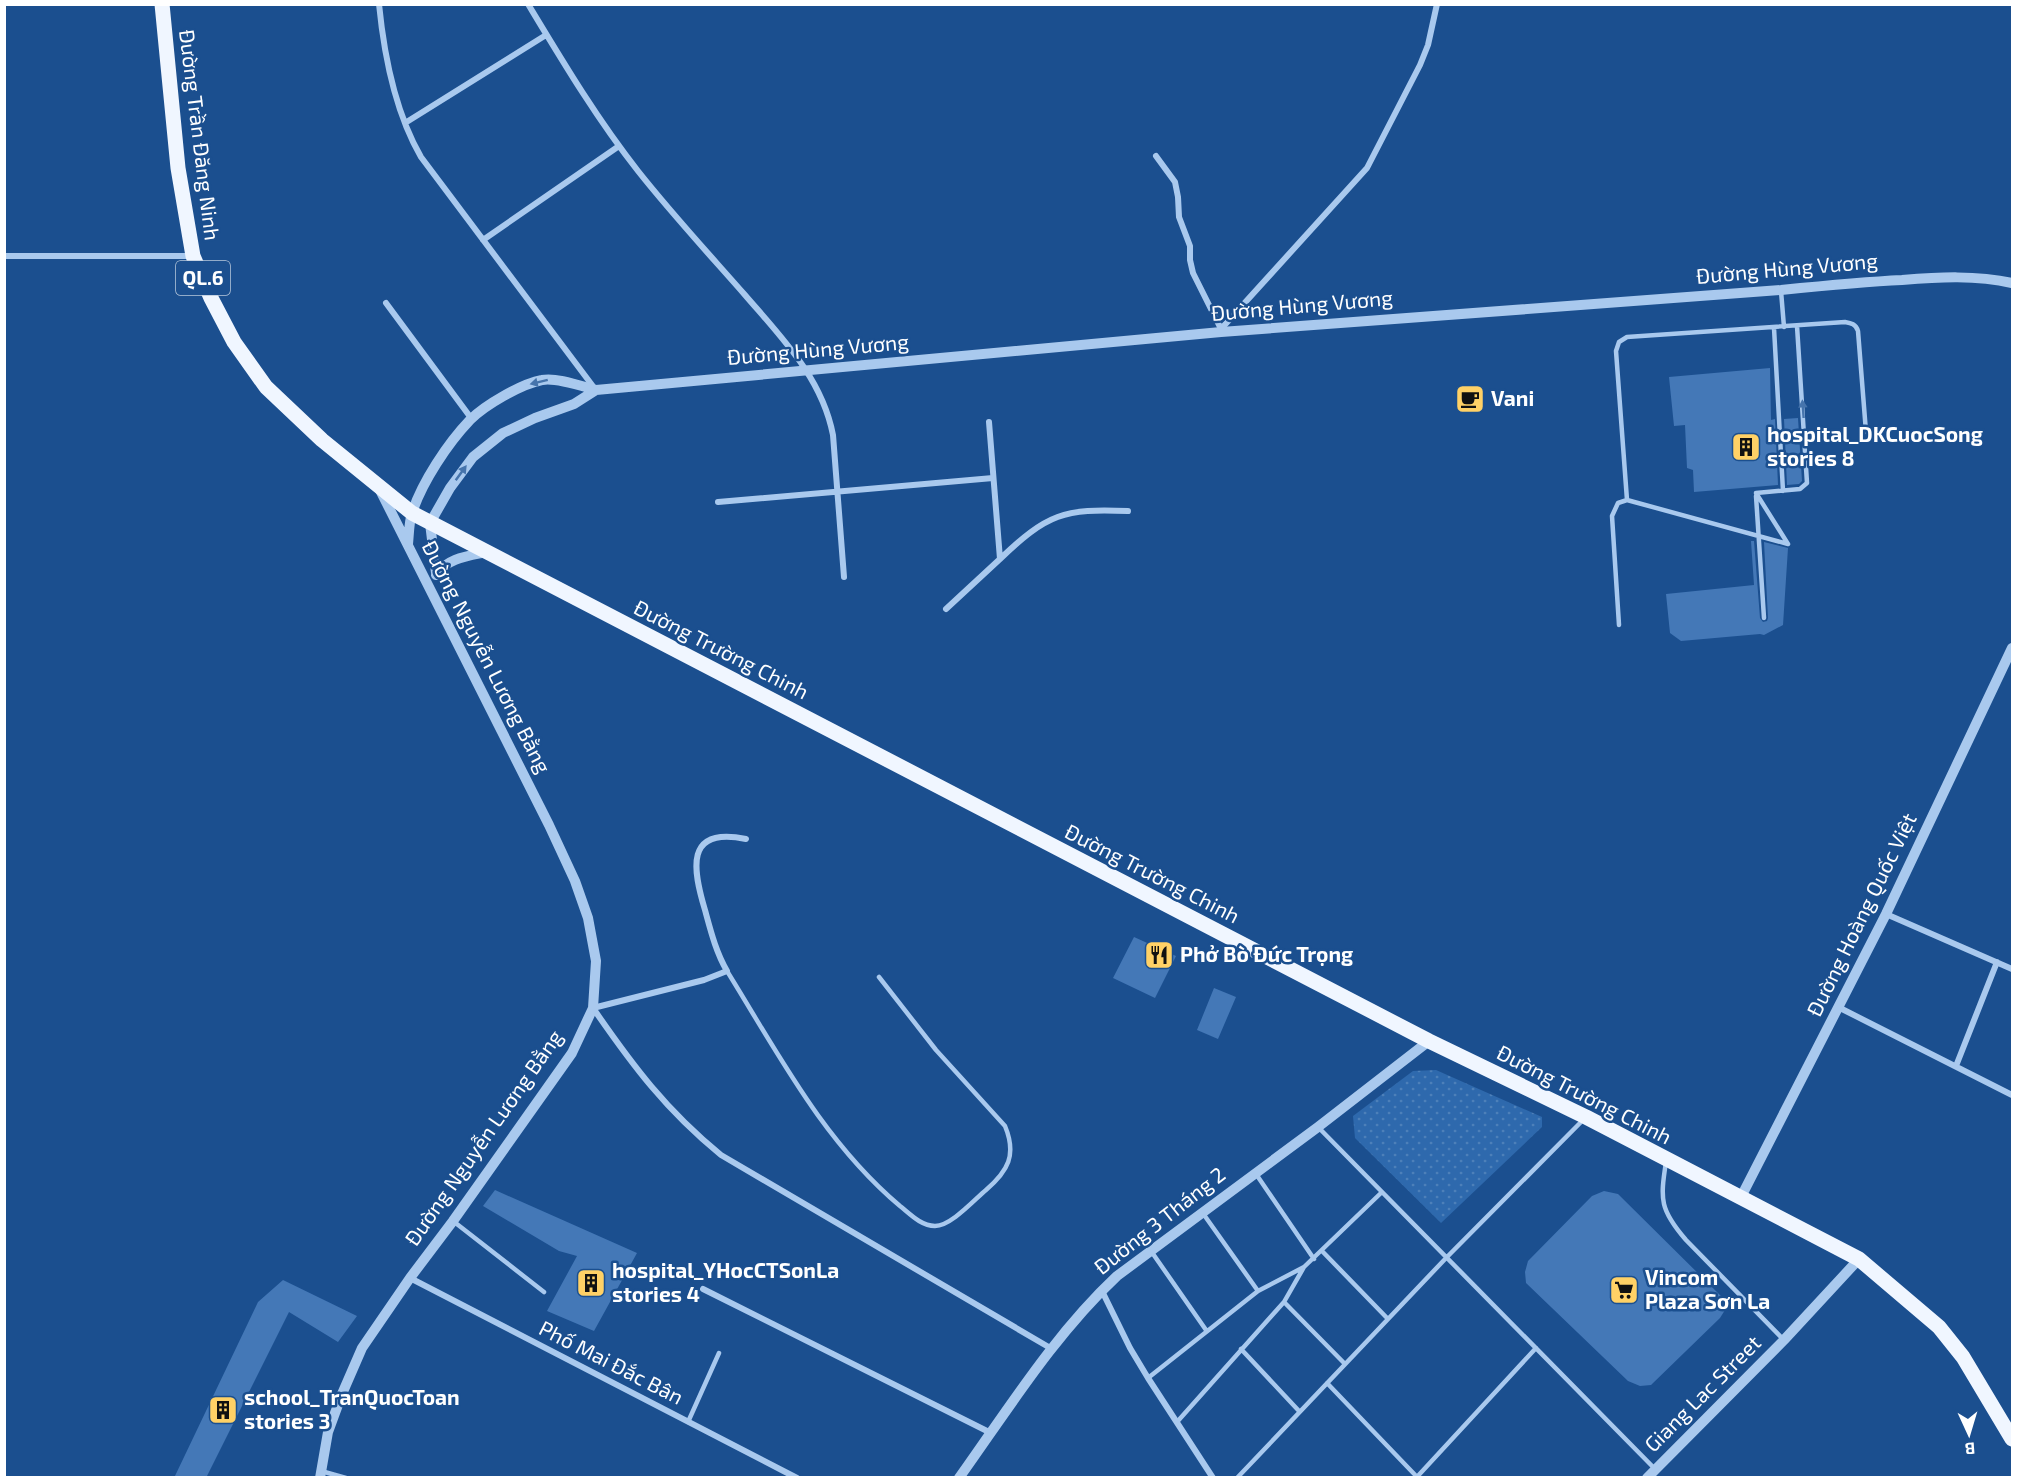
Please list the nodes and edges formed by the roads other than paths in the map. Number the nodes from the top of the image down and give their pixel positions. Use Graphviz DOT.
graph roads {
  1 [pos="162,4"];
  2 [pos="379,4"];
  3 [pos="528,4"];
  4 [pos="1437,4"];
  5 [pos="546,35"];
  6 [pos="405,123"];
  7 [pos="619,146"];
  8 [pos="1156,156"];
  9 [pos="483,240"];
  10 [pos="4,256"];
  11 [pos="193,256"];
  12 [pos="2013,283"];
  13 [pos="1781,290"];
  14 [pos="386,303"];
  15 [pos="1797,326"];
  16 [pos="1784,327"];
  17 [pos="1774,328"];
  18 [pos="1221,331"];
  19 [pos="807,371"];
  20 [pos="596,390"];
  21 [pos="471,418"];
  22 [pos="989,422"];
  23 [pos="1866,432"];
  24 [pos="993,478"];
  25 [pos="379,488"];
  26 [pos="1783,491"];
  27 [pos="838,492"];
  28 [pos="1756,493"];
  29 [pos="1627,500"];
  30 [pos="718,502"];
  31 [pos="1128,511"];
  32 [pos="412,513"];
  33 [pos="430,523"];
  34 [pos="408,544"];
  35 [pos="487,552"];
  36 [pos="1000,559"];
  37 [pos="436,573"];
  38 [pos="844,577"];
  39 [pos="430,589"];
  40 [pos="946,609"];
  41 [pos="1764,618"];
  42 [pos="1619,625"];
  43 [pos="2013,648"];
  44 [pos="746,839"];
  45 [pos="1886,914"];
  46 [pos="1997,962"];
  47 [pos="2013,969"];
  48 [pos="727,971"];
  49 [pos="879,977"];
  50 [pos="1838,1007"];
  51 [pos="592,1008"];
  52 [pos="1429,1041"];
  53 [pos="1956,1066"];
  54 [pos="2013,1095"];
  55 [pos="1586,1117"];
  56 [pos="1318,1127"];
  57 [pos="1666,1160"];
  58 [pos="1255,1173"];
  59 [pos="1382,1192"];
  60 [pos="1741,1197"];
  61 [pos="1202,1212"];
  62 [pos="453,1221"];
  63 [pos="1151,1250"];
  64 [pos="1322,1251"];
  65 [pos="1447,1257"];
  66 [pos="1314,1259"];
  67 [pos="1859,1259"];
  68 [pos="1304,1267"];
  69 [pos="410,1278"];
  70 [pos="703,1289"];
  71 [pos="1102,1290"];
  72 [pos="1258,1291"];
  73 [pos="544,1292"];
  74 [pos="1284,1302"];
  75 [pos="1388,1319"];
  76 [pos="1206,1330"];
  77 [pos="1784,1340"];
  78 [pos="1536,1348"];
  79 [pos="1052,1349"];
  80 [pos="1241,1349"];
  81 [pos="719,1353"];
  82 [pos="1345,1364"];
  83 [pos="1148,1378"];
  84 [pos="1327,1383"];
  85 [pos="1299,1411"];
  86 [pos="688,1422"];
  87 [pos="1177,1422"];
  88 [pos="991,1433"];
  89 [pos="2013,1439"];
  90 [pos="1656,1469"];
  91 [pos="320,1474"];
  92 [pos="1417,1477"];
  93 [pos="346,1478"];
  94 [pos="797,1478"];
  95 [pos="959,1478"];
  96 [pos="1213,1478"];
  97 [pos="1237,1478"];
  98 [pos="1647,1478"];
  1 -- 11 [label="main road, Đường Trần Đăng Ninh / QL.6"];
  2 -- 6 [label="street"];
  3 -- 5 [label="street"];
  4 -- 18 [label="street"];
  5 -- 6 [label="street"];
  5 -- 7 [label="street"];
  6 -- 9 [label="street"];
  7 -- 9 [label="street"];
  7 -- 19 [label="street"];
  8 -- 18 [label="street"];
  9 -- 20 [label="street"];
  10 -- 11 [label="street"];
  11 -- 25 [label="main road, Đường Trần Đăng Ninh / QL.6"];
  12 -- 13 [label="street, Đường Hùng Vương"];
  13 -- 16 [label="lane"];
  13 -- 18 [label="street, Đường Hùng Vương"];
  14 -- 21 [label="street"];
  15 -- 16 [label="lane"];
  15 -- 23 [label="lane"];
  26 -- 15 [label="lane, one-way"];
  16 -- 17 [label="lane"];
  17 -- 26 [label="lane"];
  17 -- 29 [label="lane"];
  18 -- 19 [label="street, Đường Hùng Vương"];
  19 -- 20 [label="street, Đường Hùng Vương"];
  19 -- 27 [label="street"];
  20 -- 21 [label="street, Đường Hùng Vương, one-way"];
  33 -- 20 [label="street, Đường Hùng Vương, one-way"];
  21 -- 32 [label="street, Đường Hùng Vương"];
  22 -- 24 [label="street"];
  24 -- 27 [label="street"];
  24 -- 36 [label="street"];
  25 -- 32 [label="main road, Đường Trường Chinh / QL.6"];
  25 -- 34 [label="street, Đường Nguyễn Lương Bằng"];
  26 -- 28 [label="lane"];
  27 -- 30 [label="street"];
  27 -- 38 [label="street"];
  28 -- 29 [label="lane"];
  28 -- 41 [label="lane"];
  29 -- 42 [label="lane"];
  31 -- 36 [label="street"];
  32 -- 33 [label="main road, Đường Trường Chinh / QL.6"];
  32 -- 34 [label="street"];
  33 -- 35 [label="main road, Đường Trường Chinh / QL.6"];
  33 -- 37 [label="street"];
  34 -- 39 [label="street, Đường Nguyễn Lương Bằng"];
  35 -- 37 [label="street"];
  35 -- 52 [label="main road, Đường Trường Chinh / QL.6"];
  36 -- 40 [label="street"];
  37 -- 39 [label="street"];
  39 -- 51 [label="street, Đường Nguyễn Lương Bằng"];
  43 -- 45 [label="street, Đường Hoàng Quốc Việt"];
  44 -- 48 [label="street"];
  45 -- 46 [label="street"];
  45 -- 50 [label="street, Đường Hoàng Quốc Việt"];
  46 -- 47 [label="street"];
  46 -- 53 [label="street"];
  48 -- 49 [label="lane"];
  48 -- 51 [label="street"];
  50 -- 53 [label="street"];
  50 -- 60 [label="street, Đường Hoàng Quốc Việt"];
  51 -- 62 [label="street, Đường Nguyễn Lương Bằng"];
  51 -- 79 [label="street"];
  52 -- 55 [label="main road, Đường Trường Chinh / QL.6"];
  52 -- 56 [label="street, Đường 3 Tháng 2"];
  53 -- 54 [label="street"];
  55 -- 57 [label="main road, Đường Trường Chinh / QL.6"];
  55 -- 65 [label="lane"];
  56 -- 58 [label="street, Đường 3 Tháng 2"];
  56 -- 59 [label="lane"];
  57 -- 60 [label="main road, Đường Trường Chinh / QL.6"];
  57 -- 77 [label="lane"];
  58 -- 61 [label="street, Đường 3 Tháng 2"];
  58 -- 66 [label="lane"];
  59 -- 64 [label="lane"];
  59 -- 65 [label="lane"];
  60 -- 67 [label="main road, Đường Trường Chinh / QL.6"];
  61 -- 63 [label="street, Đường 3 Tháng 2"];
  61 -- 72 [label="lane"];
  62 -- 69 [label="street, Đường Nguyễn Lương Bằng"];
  62 -- 73 [label="lane"];
  63 -- 71 [label="street, Đường 3 Tháng 2"];
  63 -- 76 [label="lane"];
  64 -- 66 [label="lane"];
  64 -- 75 [label="lane"];
  65 -- 75 [label="lane"];
  65 -- 78 [label="lane"];
  66 -- 68 [label="lane"];
  67 -- 77 [label="street, Giang Lac Street"];
  67 -- 89 [label="main road, Đường Trường Chinh / QL.6"];
  68 -- 72 [label="lane"];
  68 -- 74 [label="lane"];
  69 -- 86 [label="street, Phố Mai Đắc Bân"];
  69 -- 91 [label="street, Đường Nguyễn Lương Bằng"];
  70 -- 88 [label="street"];
  71 -- 79 [label="street, Đường 3 Tháng 2"];
  71 -- 83 [label="street"];
  72 -- 76 [label="lane"];
  74 -- 80 [label="lane"];
  74 -- 82 [label="lane"];
  75 -- 82 [label="lane"];
  76 -- 83 [label="lane"];
  77 -- 90 [label="street, Giang Lac Street"];
  78 -- 90 [label="lane"];
  78 -- 92 [label="lane"];
  79 -- 88 [label="street, Đường 3 Tháng 2"];
  80 -- 85 [label="lane"];
  80 -- 87 [label="lane"];
  81 -- 86 [label="lane"];
  82 -- 84 [label="lane"];
  83 -- 87 [label="street"];
  84 -- 85 [label="lane"];
  84 -- 92 [label="lane"];
  85 -- 97 [label="lane"];
  86 -- 94 [label="street, Phố Mai Đắc Bân"];
  87 -- 96 [label="street"];
  88 -- 95 [label="street, Đường 3 Tháng 2"];
  90 -- 98 [label="street, Giang Lac Street"];
  91 -- 93 [label="lane"];
}
